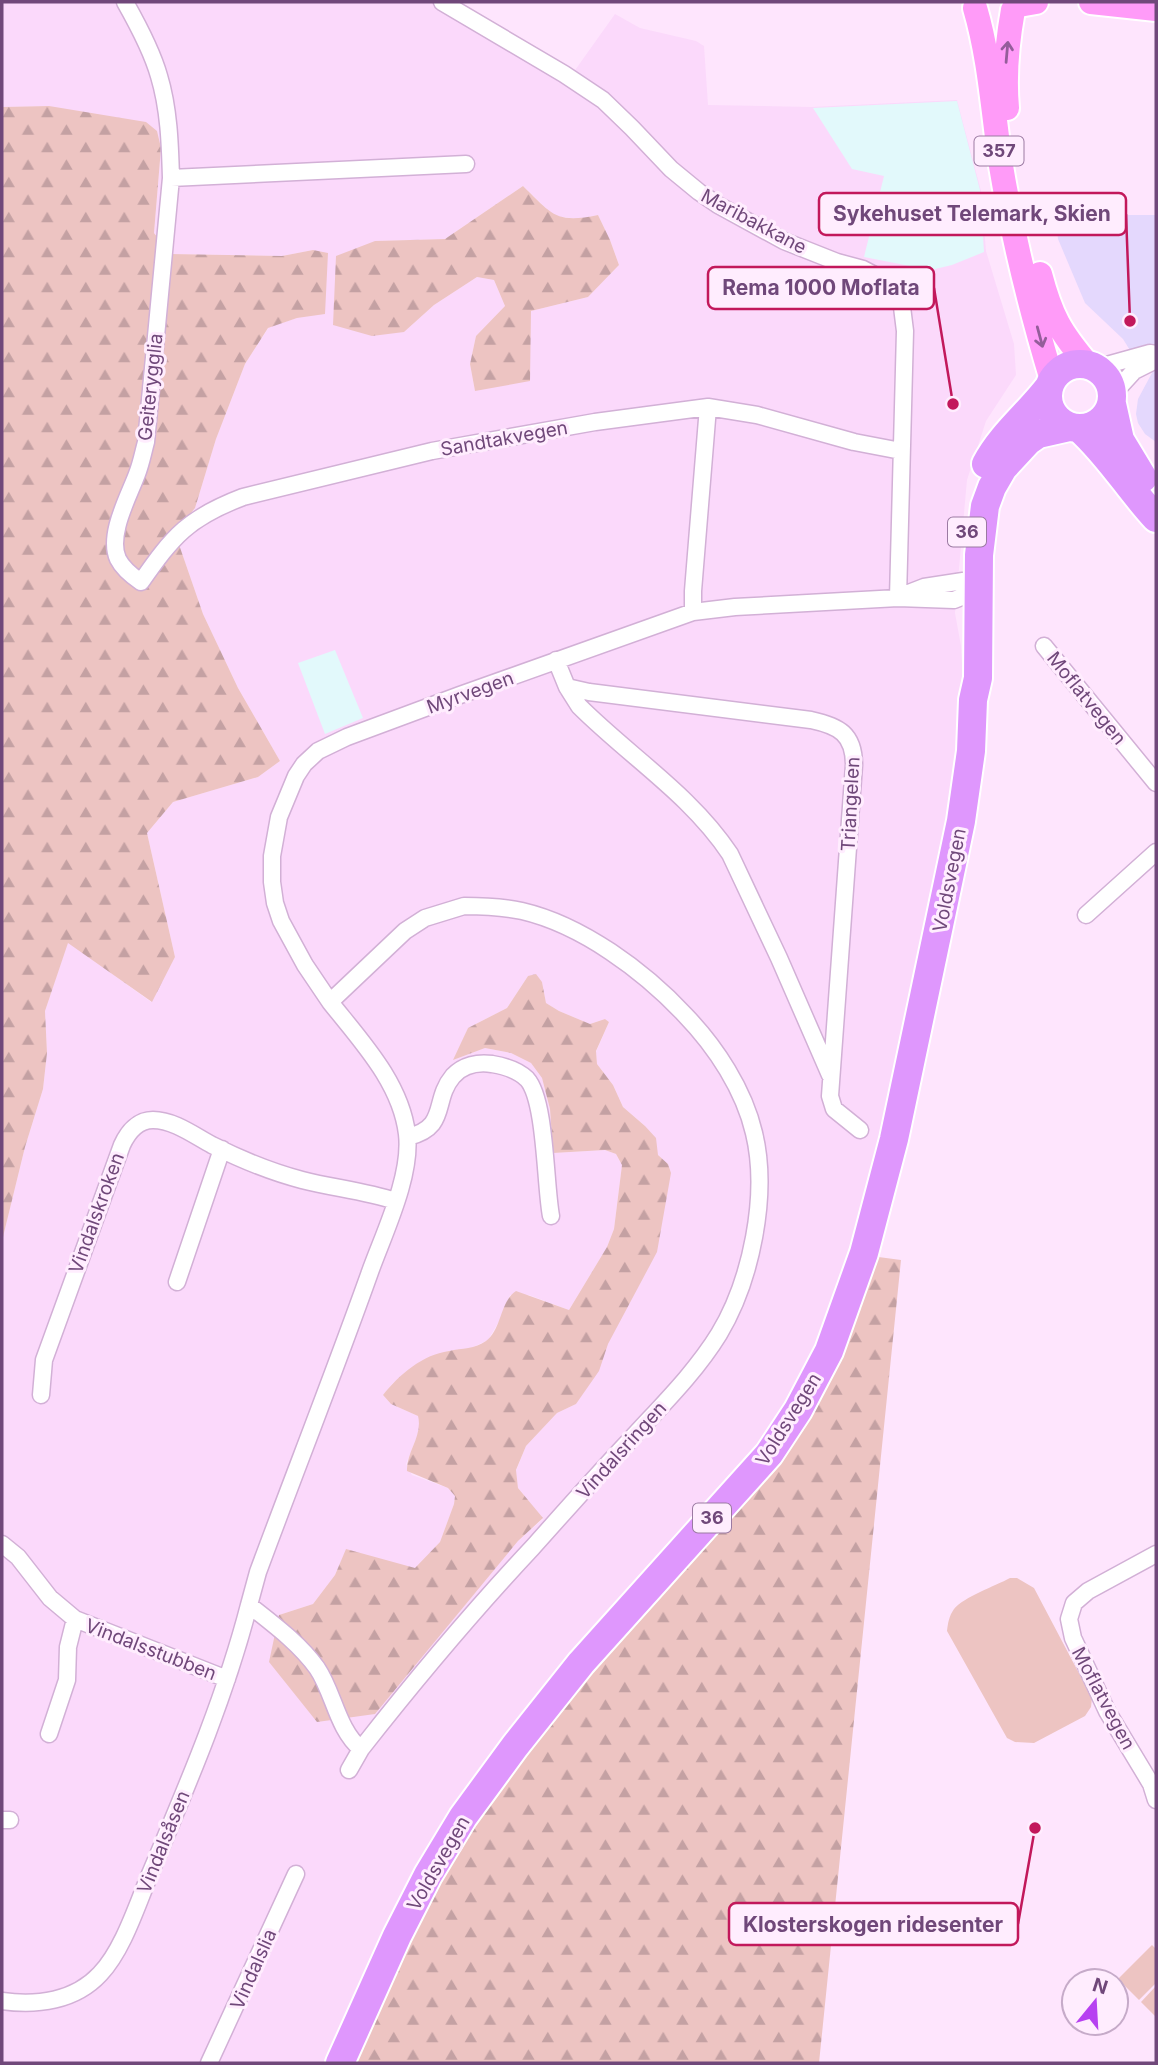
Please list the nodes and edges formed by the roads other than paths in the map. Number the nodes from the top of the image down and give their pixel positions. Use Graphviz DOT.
graph roads {
  1 [pos="125,2"];
  2 [pos="442,2"];
  3 [pos="1091,2"];
  4 [pos="972,5"];
  5 [pos="1022,5"];
  6 [pos="1156,9"];
  7 [pos="466,164"];
  8 [pos="171,178"];
  9 [pos="1156,354"];
  10 [pos="1156,360"];
  11 [pos="1092,366"];
  12 [pos="1050,384"];
  13 [pos="1112,400"];
  14 [pos="708,407"];
  15 [pos="1074,428"];
  16 [pos="901,451"];
  17 [pos="1156,498"];
  18 [pos="1156,518"];
  19 [pos="141,582"];
  20 [pos="968,589"];
  21 [pos="898,598"];
  22 [pos="693,612"];
  23 [pos="1044,646"];
  24 [pos="556,660"];
  25 [pos="566,687"];
  26 [pos="1156,783"];
  27 [pos="1156,852"];
  28 [pos="1086,915"];
  29 [pos="330,1002"];
  30 [pos="830,1075"];
  31 [pos="860,1130"];
  32 [pos="408,1137"];
  33 [pos="222,1149"];
  34 [pos="395,1201"];
  35 [pos="551,1216"];
  36 [pos="177,1282"];
  37 [pos="41,1395"];
  38 [pos="2,1544"];
  39 [pos="1156,1554"];
  40 [pos="249,1605"];
  41 [pos="75,1619"];
  42 [pos="227,1679"];
  43 [pos="49,1734"];
  44 [pos="361,1749"];
  45 [pos="349,1770"];
  46 [pos="1156,1800"];
  47 [pos="296,1874"];
  48 [pos="2,2001"];
  49 [pos="209,2063"];
  50 [pos="340,2063"];
  1 -- 8 [label="street, Geiterygglia"];
  2 -- 16 [label="street, Maribakkane"];
  3 -- 6 [label="main road"];
  4 -- 5 [label="main road, 357"];
  4 -- 12 [label="main road, 357, one-way"];
  11 -- 5 [label="main road, 357, one-way"];
  7 -- 8 [label="street"];
  8 -- 19 [label="street, Geiterygglia"];
  9 -- 11 [label="street"];
  10 -- 13 [label="street"];
  11 -- 12 [label="highway, 36"];
  11 -- 13 [label="highway"];
  12 -- 15 [label="highway"];
  12 -- 20 [label="highway, Voldsvegen / 36"];
  13 -- 15 [label="highway, 36"];
  13 -- 17 [label="highway"];
  14 -- 16 [label="street, Sandtakvegen"];
  14 -- 19 [label="street, Sandtakvegen"];
  14 -- 22 [label="street"];
  15 -- 18 [label="highway"];
  15 -- 20 [label="highway, Voldsvegen / 36"];
  16 -- 21 [label="street, Maribakkane"];
  20 -- 21 [label="street, Myrvegen"];
  20 -- 50 [label="highway, Voldsvegen / 36"];
  21 -- 22 [label="street, Myrvegen"];
  22 -- 24 [label="street, Myrvegen"];
  23 -- 26 [label="street, Moflatvegen"];
  24 -- 25 [label="street, Triangelen"];
  24 -- 29 [label="street, Myrvegen"];
  25 -- 30 [label="street, Triangelen"];
  25 -- 30 [label="street, Triangelen"];
  27 -- 28 [label="street"];
  29 -- 32 [label="street"];
  29 -- 44 [label="street, Vindalsringen"];
  30 -- 31 [label="street, Triangelen"];
  32 -- 34 [label="street"];
  32 -- 35 [label="street"];
  33 -- 34 [label="street, Vindalskroken"];
  33 -- 36 [label="street"];
  33 -- 37 [label="street, Vindalskroken"];
  34 -- 40 [label="street"];
  38 -- 41 [label="street, Vindalsstubben"];
  39 -- 46 [label="street, Moflatvegen"];
  40 -- 42 [label="street, Vindalsåsen"];
  40 -- 44 [label="street"];
  41 -- 42 [label="street, Vindalsstubben"];
  41 -- 43 [label="street, Vindalsstubben"];
  42 -- 48 [label="street, Vindalsåsen"];
  44 -- 45 [label="street, Vindalsringen"];
  47 -- 49 [label="street, Vindalslia"];
}
